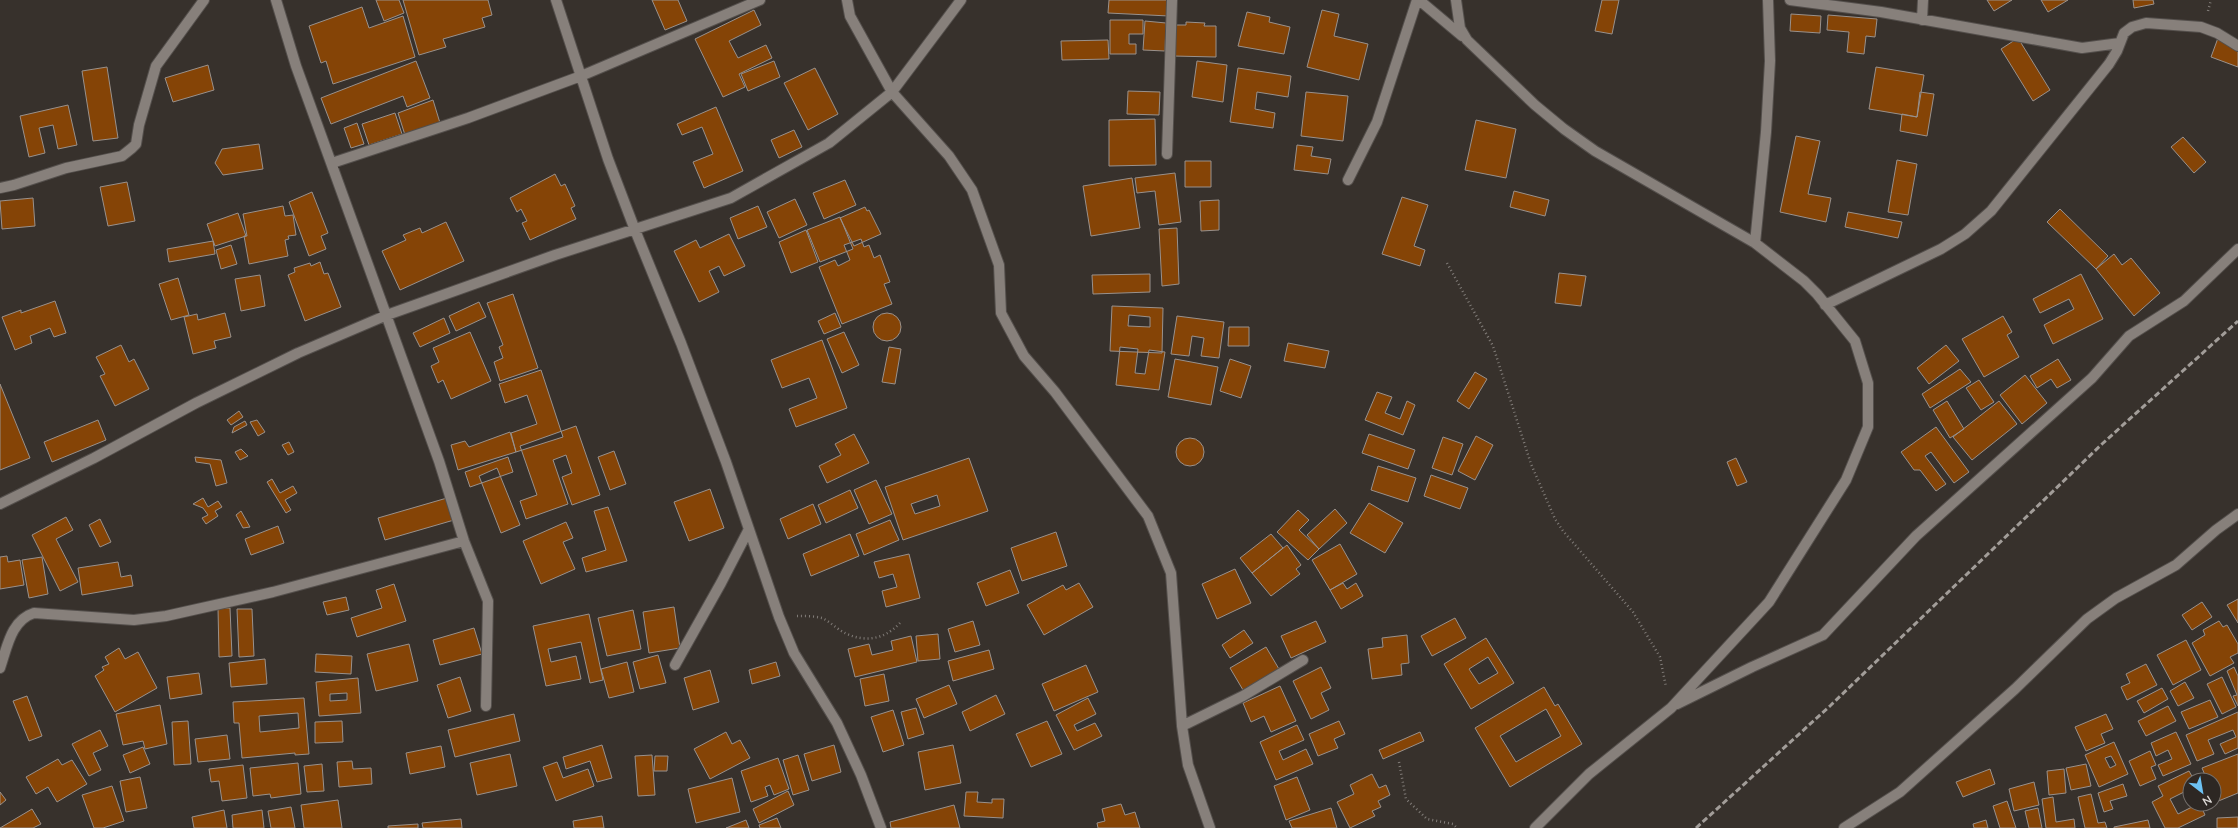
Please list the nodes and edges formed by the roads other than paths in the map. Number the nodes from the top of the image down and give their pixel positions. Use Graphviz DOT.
graph roads {
  1 [pos="204,0"];
  2 [pos="276,0"];
  3 [pos="556,0"];
  4 [pos="760,0"];
  5 [pos="847,0"];
  6 [pos="961,0"];
  7 [pos="1172,0"];
  8 [pos="1418,0"];
  9 [pos="1456,0"];
  10 [pos="1768,0"];
  11 [pos="1790,0"];
  12 [pos="1923,0"];
  13 [pos="1922,20"];
  14 [pos="1467,40"];
  15 [pos="2120,43"];
  16 [pos="2238,46"];
  17 [pos="581,76"];
  18 [pos="892,92"];
  19 [pos="1167,154"];
  20 [pos="332,163"];
  21 [pos="1348,180"];
  22 [pos="0,188"];
  23 [pos="635,230"];
  24 [pos="1754,243"];
  25 [pos="2238,249"];
  26 [pos="1825,305"];
  27 [pos="387,315"];
  28 [pos="0,504"];
  29 [pos="2238,514"];
  30 [pos="749,529"];
  31 [pos="464,541"];
  32 [pos="1303,660"];
  33 [pos="676,665"];
  34 [pos="0,668"];
  35 [pos="486,706"];
  36 [pos="1671,708"];
  37 [pos="1182,726"];
  38 [pos="881,828"];
  39 [pos="1210,828"];
  40 [pos="1535,828"];
  41 [pos="1844,828"];
  1 -- 22 [label="street"];
  2 -- 20 [label="street"];
  3 -- 17 [label="street"];
  4 -- 17 [label="street"];
  5 -- 18 [label="street"];
  6 -- 18 [label="street"];
  7 -- 19 [label="street"];
  8 -- 14 [label="street"];
  8 -- 21 [label="street"];
  9 -- 14 [label="street"];
  10 -- 24 [label="street"];
  11 -- 13 [label="street"];
  12 -- 13 [label="street"];
  13 -- 15 [label="street"];
  14 -- 24 [label="street"];
  15 -- 16 [label="street"];
  15 -- 26 [label="street"];
  17 -- 20 [label="street"];
  17 -- 23 [label="street"];
  18 -- 23 [label="street"];
  18 -- 37 [label="street"];
  20 -- 27 [label="street"];
  23 -- 27 [label="street"];
  23 -- 30 [label="street"];
  24 -- 26 [label="street"];
  25 -- 36 [label="street"];
  26 -- 36 [label="street"];
  27 -- 28 [label="street"];
  27 -- 31 [label="street"];
  29 -- 41 [label="street"];
  30 -- 33 [label="street"];
  30 -- 38 [label="street"];
  31 -- 34 [label="street"];
  31 -- 35 [label="street"];
  32 -- 37 [label="street"];
  36 -- 40 [label="street"];
  37 -- 39 [label="street"];
}
